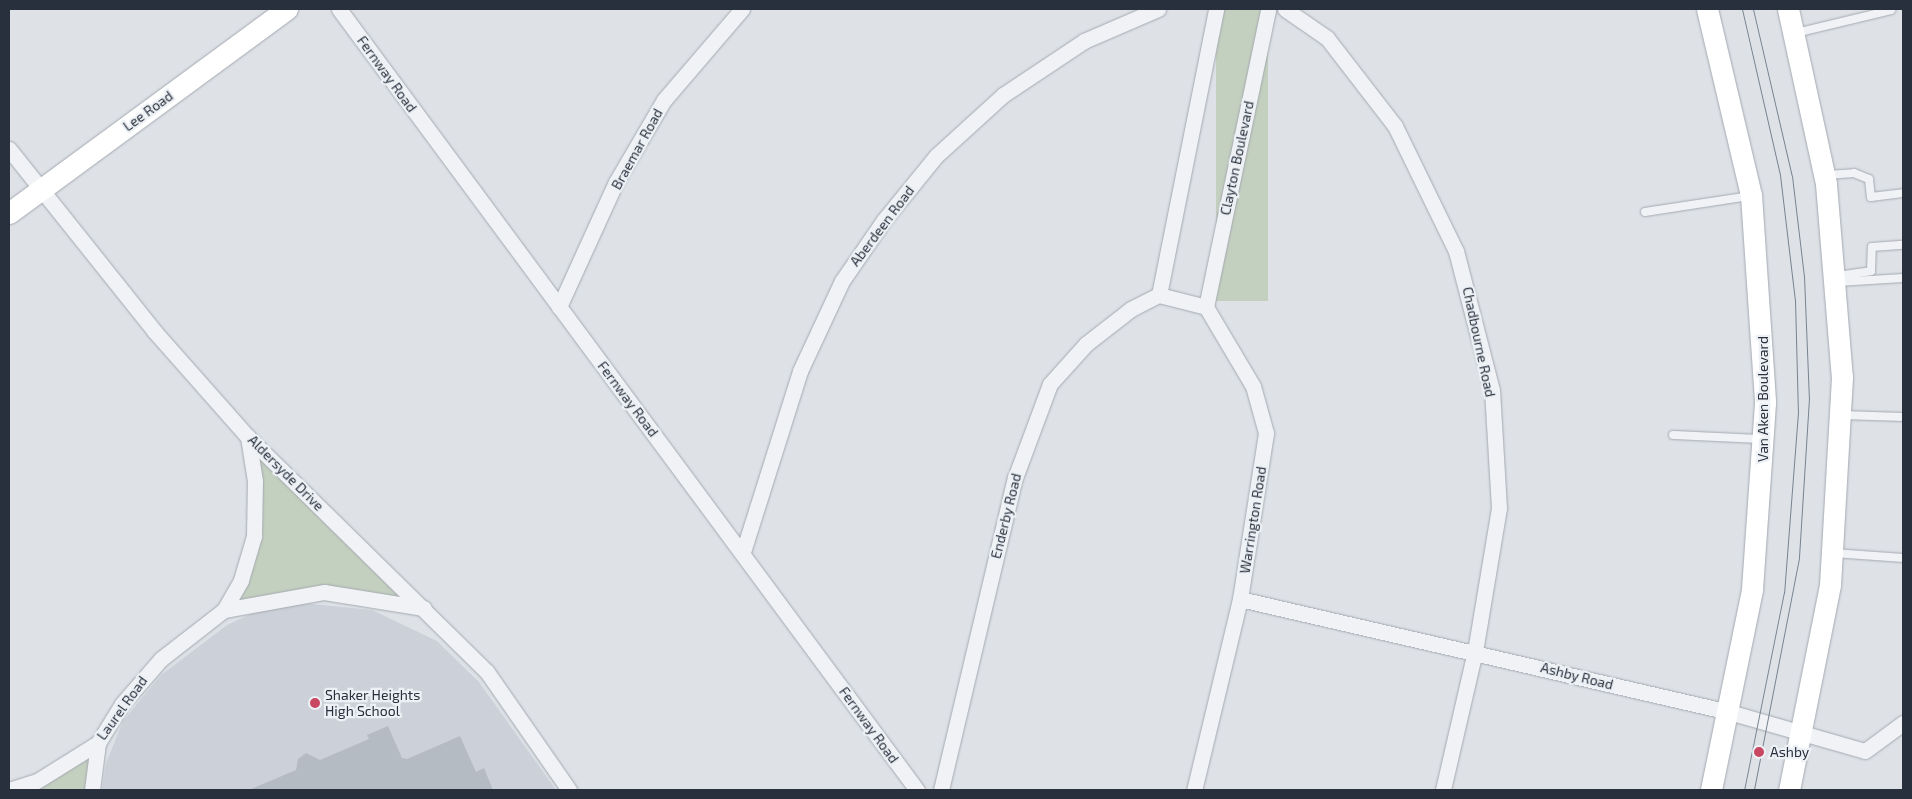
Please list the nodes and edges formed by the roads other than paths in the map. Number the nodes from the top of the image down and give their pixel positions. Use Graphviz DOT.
graph roads {
  1 [pos="286,9"];
  2 [pos="339,9"];
  3 [pos="742,9"];
  4 [pos="1158,9"];
  5 [pos="1216,9"];
  6 [pos="1268,9"];
  7 [pos="1285,9"];
  8 [pos="1707,9"];
  9 [pos="1788,9"];
  10 [pos="1891,10"];
  11 [pos="1794,33"];
  12 [pos="9,148"];
  13 [pos="1825,175"];
  14 [pos="41,189"];
  15 [pos="1903,193"];
  16 [pos="1751,195"];
  17 [pos="9,212"];
  18 [pos="1645,212"];
  19 [pos="1903,245"];
  20 [pos="1903,278"];
  21 [pos="1837,279"];
  22 [pos="1159,295"];
  23 [pos="559,307"];
  24 [pos="1206,307"];
  25 [pos="1842,415"];
  26 [pos="1903,417"];
  27 [pos="1673,434"];
  28 [pos="248,437"];
  29 [pos="1765,439"];
  30 [pos="743,552"];
  31 [pos="1834,554"];
  32 [pos="1903,558"];
  33 [pos="1240,599"];
  34 [pos="424,608"];
  35 [pos="224,610"];
  36 [pos="1475,651"];
  37 [pos="1729,712"];
  38 [pos="1903,723"];
  39 [pos="1802,734"];
  40 [pos="98,743"];
  41 [pos="9,790"];
  42 [pos="92,790"];
  43 [pos="569,790"];
  44 [pos="917,790"];
  45 [pos="941,790"];
  46 [pos="1194,790"];
  47 [pos="1443,790"];
  48 [pos="1711,790"];
  49 [pos="1789,790"];
  1 -- 14 [label="main road, Lee Road"];
  2 -- 23 [label="street, Fernway Road"];
  3 -- 23 [label="street, Braemar Road"];
  4 -- 30 [label="street, Aberdeen Road"];
  5 -- 22 [label="street"];
  6 -- 24 [label="street, Clayton Boulevard"];
  7 -- 36 [label="street, Chadbourne Road"];
  8 -- 16 [label="main road, Van Aken Boulevard"];
  9 -- 11 [label="main road"];
  10 -- 11 [label="lane"];
  11 -- 13 [label="main road"];
  12 -- 14 [label="street, Aldersyde Drive"];
  13 -- 15 [label="lane"];
  13 -- 21 [label="main road"];
  14 -- 17 [label="main road, Lee Road"];
  14 -- 28 [label="street, Aldersyde Drive"];
  16 -- 18 [label="lane"];
  16 -- 29 [label="main road, Van Aken Boulevard"];
  19 -- 21 [label="lane"];
  20 -- 21 [label="lane"];
  21 -- 25 [label="main road"];
  22 -- 24 [label="street"];
  22 -- 45 [label="street, Enderby Road"];
  23 -- 30 [label="street, Fernway Road"];
  24 -- 33 [label="street, Warrington Road"];
  25 -- 26 [label="lane"];
  25 -- 31 [label="main road"];
  27 -- 29 [label="lane"];
  28 -- 34 [label="street, Aldersyde Drive"];
  28 -- 35 [label="street, Laurel Road"];
  29 -- 37 [label="main road, Van Aken Boulevard"];
  30 -- 44 [label="street, Fernway Road"];
  31 -- 32 [label="lane"];
  31 -- 39 [label="main road"];
  33 -- 36 [label="street, Ashby Road"];
  33 -- 46 [label="street, Warrington Road"];
  34 -- 35 [label="street, Laurel Road"];
  34 -- 43 [label="street, Aldersyde Drive"];
  35 -- 40 [label="street, Laurel Road"];
  36 -- 37 [label="street, Ashby Road"];
  36 -- 47 [label="street, Chadbourne Road"];
  37 -- 39 [label="street, Ashby Road"];
  37 -- 48 [label="main road, Van Aken Boulevard"];
  38 -- 39 [label="street, Ashby Road"];
  39 -- 49 [label="main road"];
  40 -- 41 [label="street, Laurel Road"];
  40 -- 42 [label="street"];
}
